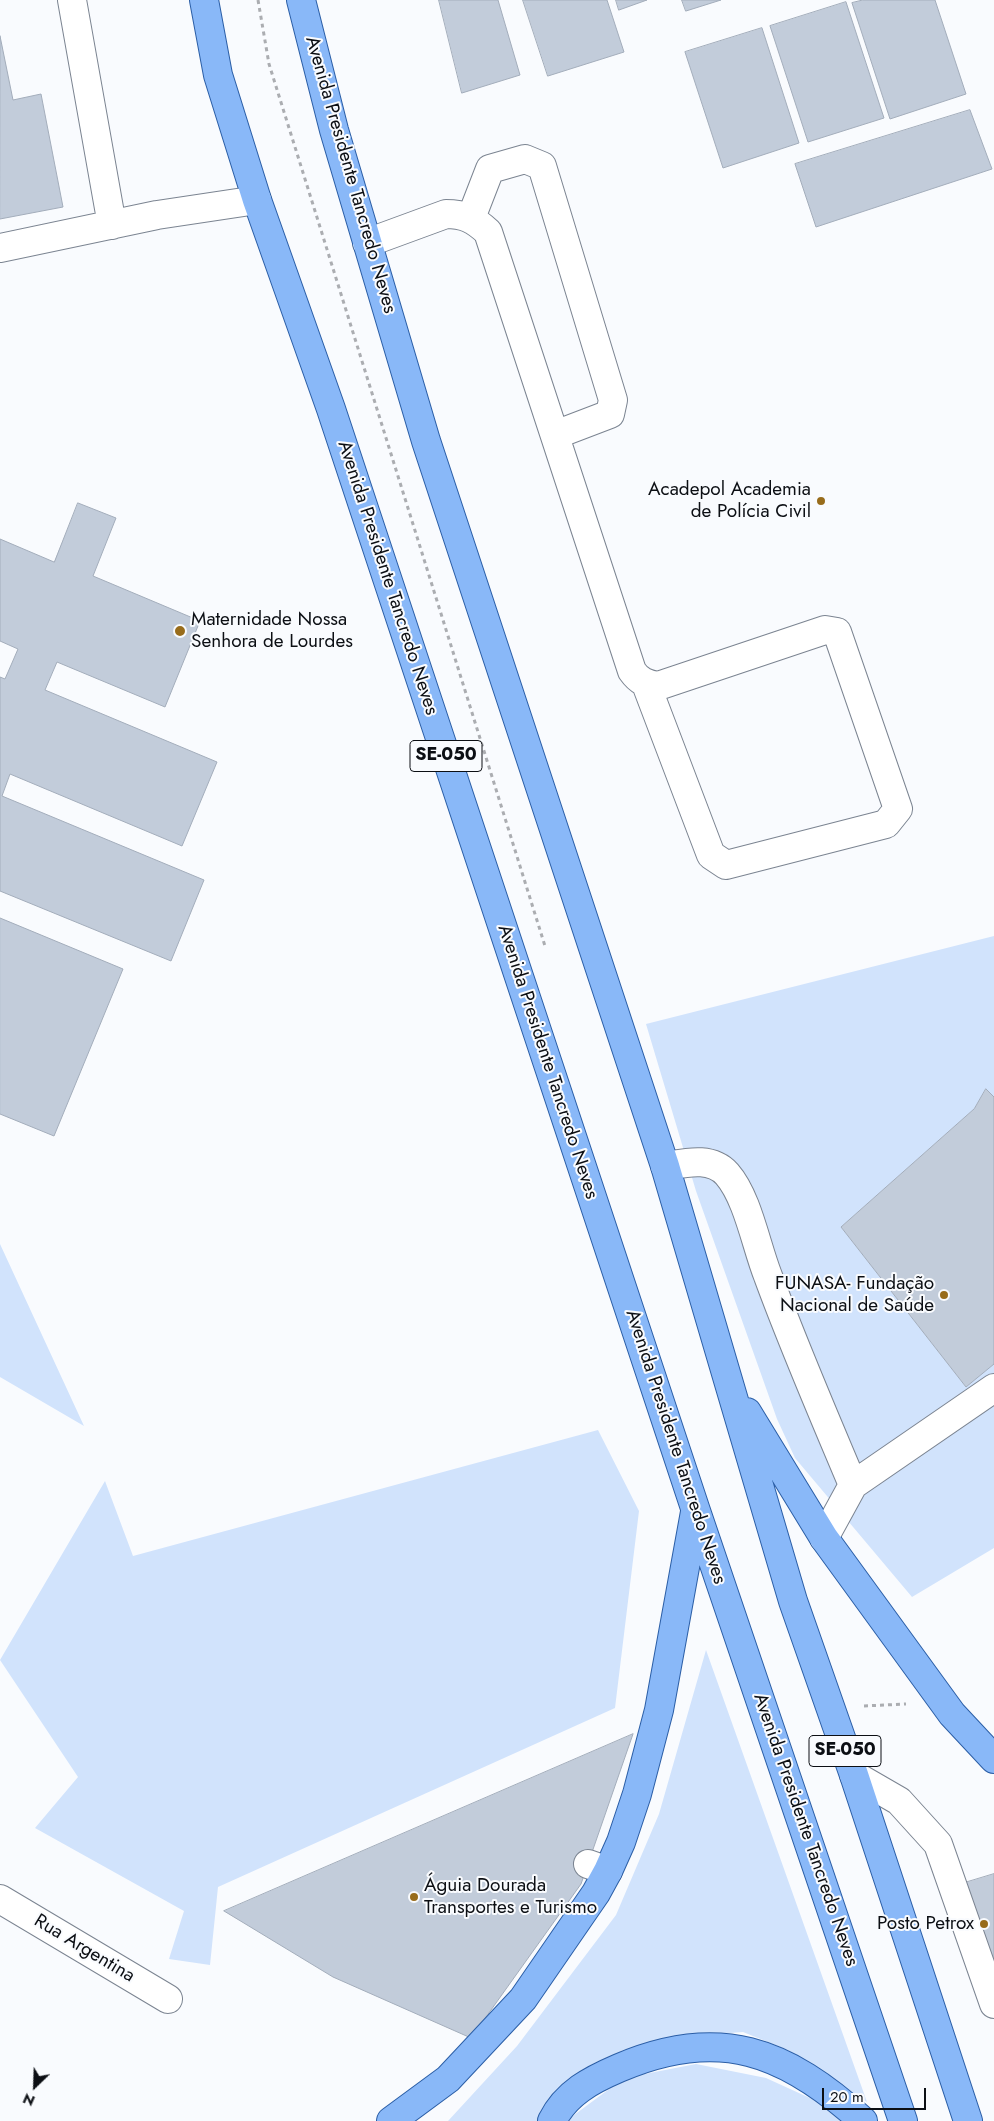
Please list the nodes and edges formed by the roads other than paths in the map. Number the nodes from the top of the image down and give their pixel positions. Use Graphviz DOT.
graph roads {
  1 [pos="72,0"];
  2 [pos="204,0"];
  3 [pos="301,0"];
  4 [pos="257,200"];
  5 [pos="471,218"];
  6 [pos="112,225"];
  7 [pos="367,243"];
  8 [pos="0,248"];
  9 [pos="555,436"];
  10 [pos="646,684"];
  11 [pos="665,1166"];
  12 [pos="727,1379"];
  13 [pos="994,1388"];
  14 [pos="853,1485"];
  15 [pos="696,1510"];
  16 [pos="824,1538"];
  17 [pos="994,1759"];
  18 [pos="854,1775"];
  19 [pos="0,1899"];
  20 [pos="168,1999"];
  21 [pos="994,2004"];
  22 [pos="391,2121"];
  23 [pos="552,2121"];
  24 [pos="863,2121"];
  25 [pos="903,2121"];
  26 [pos="968,2121"];
  1 -- 6 [label="street"];
  2 -- 4 [label="main road, Avenida Presidente Tancredo Neves / SE-050"];
  3 -- 7 [label="main road, Avenida Presidente Tancredo Neves / SE-050"];
  4 -- 6 [label="street"];
  4 -- 15 [label="main road, Avenida Presidente Tancredo Neves / SE-050"];
  5 -- 7 [label="street"];
  5 -- 9 [label="street"];
  5 -- 9 [label="street"];
  6 -- 8 [label="street"];
  7 -- 11 [label="main road, Avenida Presidente Tancredo Neves / SE-050"];
  9 -- 10 [label="street"];
  10 -- 10 [label="street"];
  11 -- 12 [label="main road, Avenida Presidente Tancredo Neves / SE-050"];
  11 -- 14 [label="street"];
  12 -- 16 [label="main road"];
  12 -- 18 [label="main road, Avenida Presidente Tancredo Neves / SE-050"];
  13 -- 14 [label="street"];
  14 -- 16 [label="street"];
  15 -- 22 [label="main road"];
  15 -- 25 [label="main road, Avenida Presidente Tancredo Neves / SE-050"];
  16 -- 17 [label="main road"];
  18 -- 21 [label="street"];
  18 -- 26 [label="main road, Avenida Presidente Tancredo Neves / SE-050"];
  19 -- 20 [label="street, Rua Argentina"];
  23 -- 24 [label="main road"];
}
